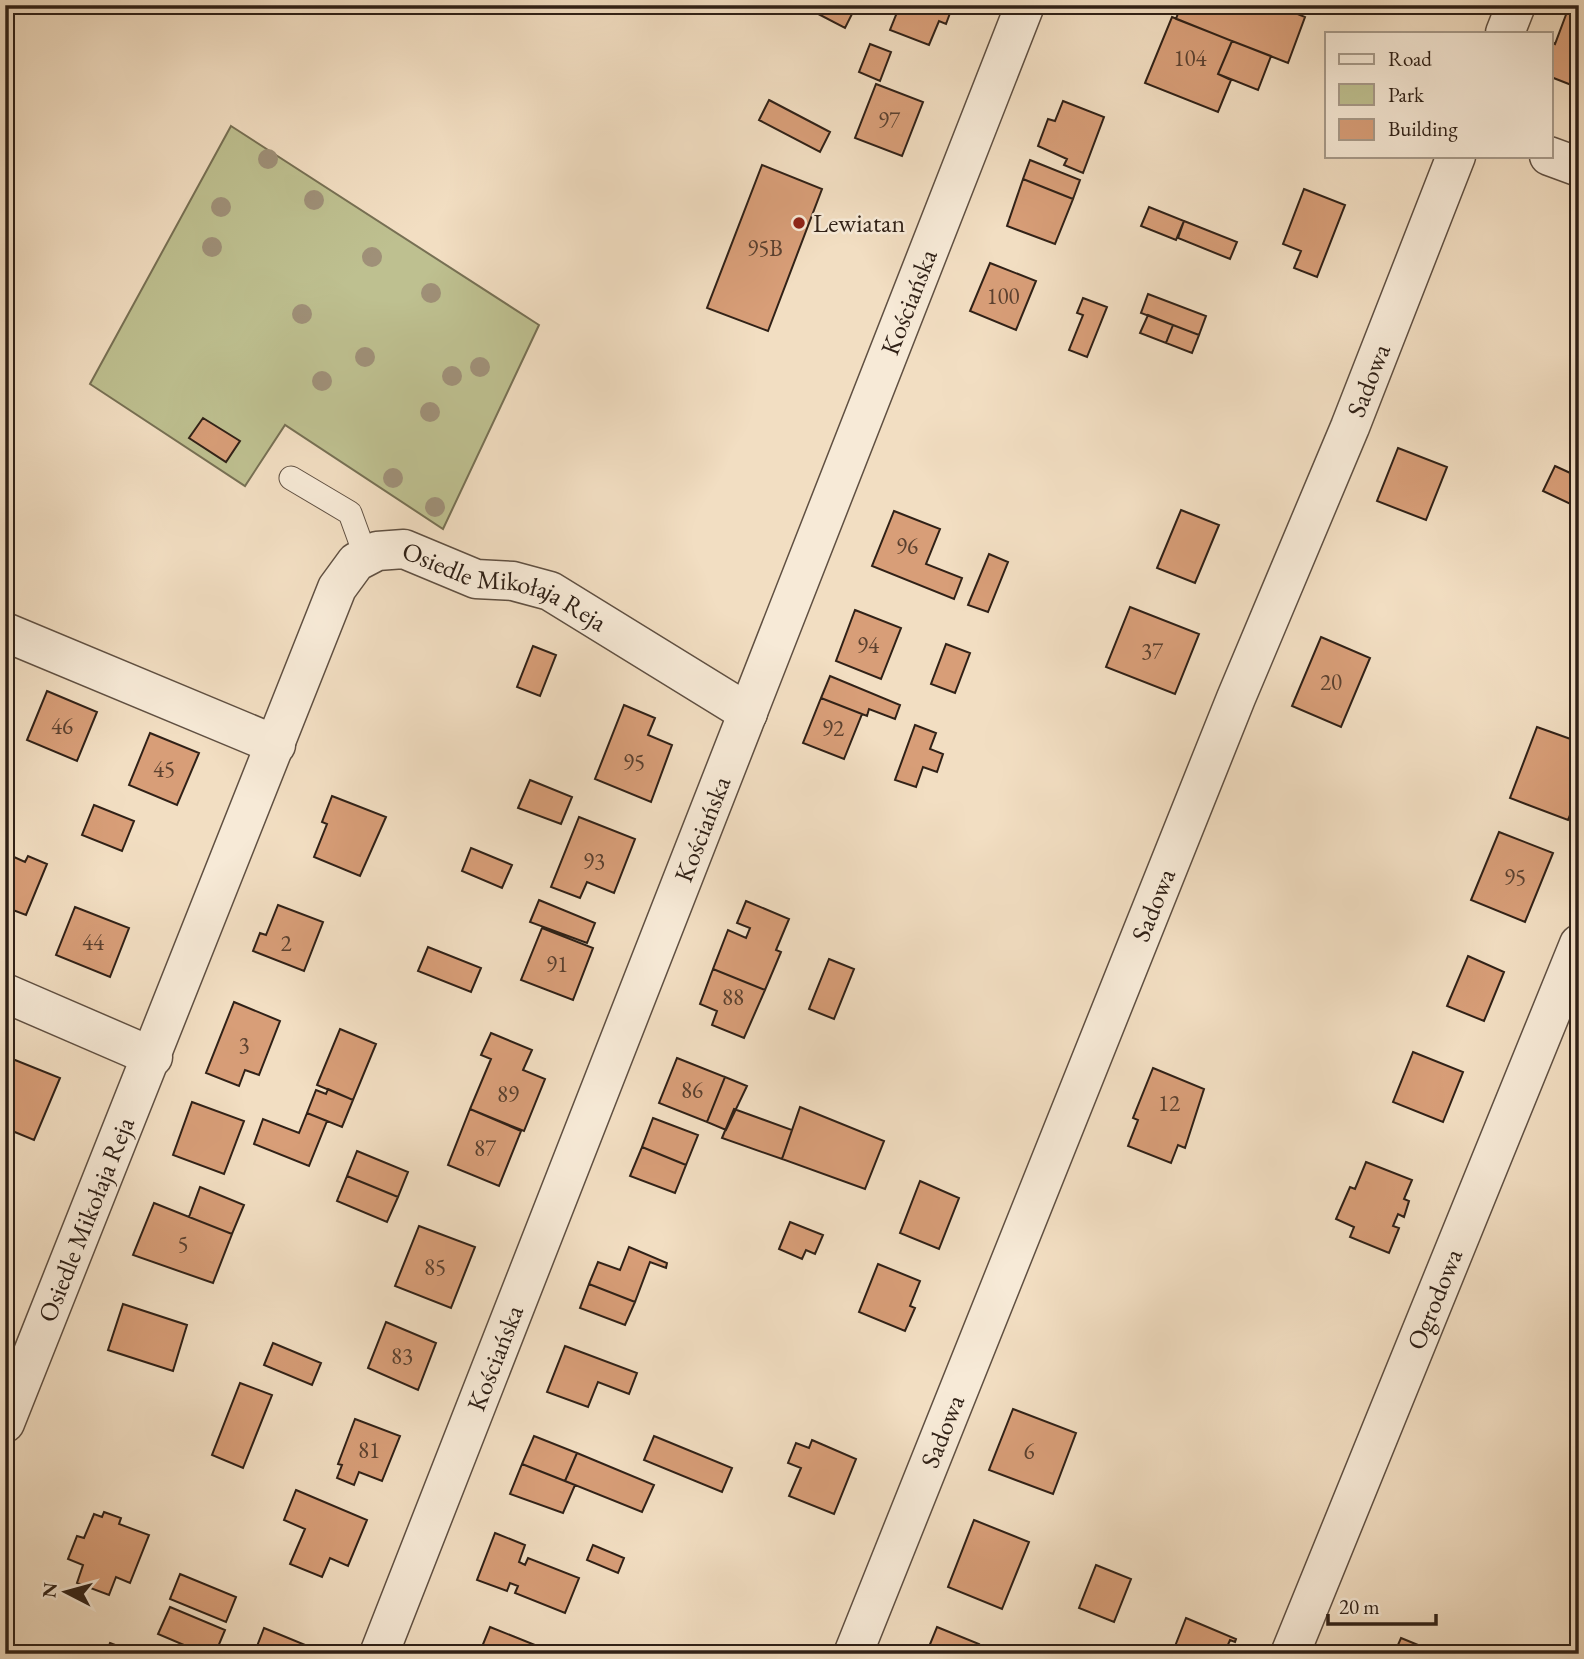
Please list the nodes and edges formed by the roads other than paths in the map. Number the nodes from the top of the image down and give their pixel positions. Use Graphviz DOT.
graph roads {
  1 [pos="1025,5"];
  2 [pos="1516,5"];
  3 [pos="1504,32"];
  4 [pos="1552,157"];
  5 [pos="1455,158"];
  6 [pos="1579,167"];
  7 [pos="291,478"];
  8 [pos="366,557"];
  9 [pos="5,632"];
  10 [pos="748,713"];
  11 [pos="276,746"];
  12 [pos="1579,944"];
  13 [pos="5,993"];
  14 [pos="153,1057"];
  15 [pos="5,1423"];
  16 [pos="379,1654"];
  17 [pos="853,1654"];
  18 [pos="1290,1654"];
  1 -- 10 [label="street, Kościańska"];
  2 -- 3 [label="street"];
  4 -- 6 [label="street"];
  5 -- 17 [label="street, Sadowa"];
  7 -- 8 [label="lane"];
  8 -- 10 [label="street, Osiedle Mikołaja Reja"];
  8 -- 11 [label="street, Osiedle Mikołaja Reja"];
  9 -- 11 [label="street"];
  10 -- 16 [label="street, Kościańska"];
  11 -- 14 [label="street, Osiedle Mikołaja Reja"];
  12 -- 18 [label="street, Ogrodowa"];
  13 -- 14 [label="street"];
  14 -- 15 [label="street, Osiedle Mikołaja Reja"];
}
